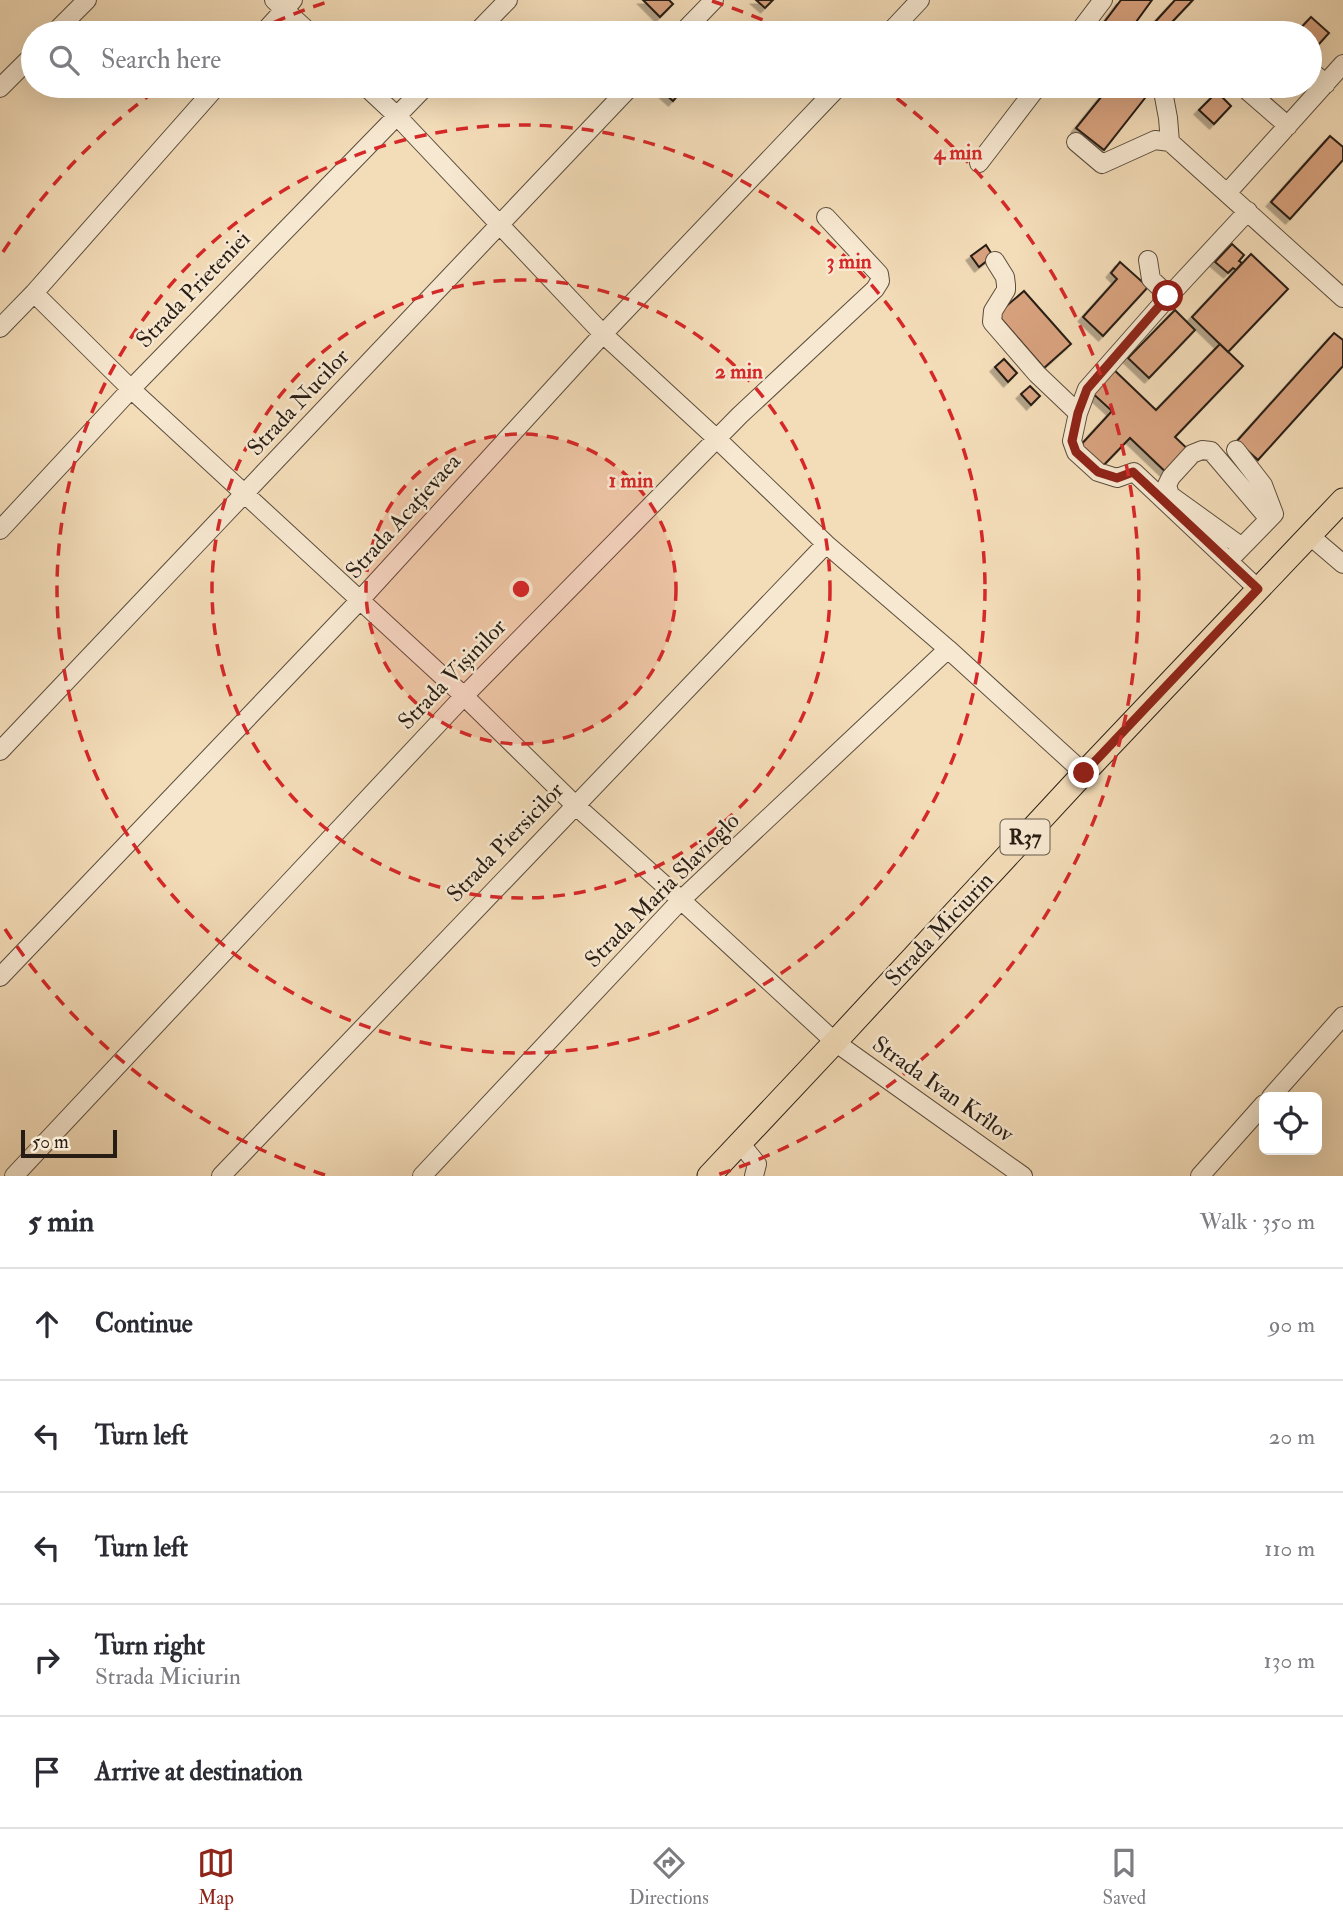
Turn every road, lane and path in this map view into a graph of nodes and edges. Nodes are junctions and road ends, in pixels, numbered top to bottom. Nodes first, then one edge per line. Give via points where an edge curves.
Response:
1 (87, 0) edge
2 (508, 0) edge
3 (714, 0) edge
4 (920, 0) edge
5 (1103, 0) edge
6 (284, 3) edge
7 (66, 21) edge
8 (271, 21) edge
9 (300, 21) edge
10 (488, 21) edge
11 (694, 21) edge
12 (900, 21) edge
13 (1087, 21) edge
14 (1343, 64) edge
15 (21, 67) edge
16 (1322, 81) edge
17 (1326, 85) junction
18 (0, 88) edge
19 (1322, 89) edge
20 (206, 98) edge
21 (378, 98) edge
22 (414, 98) edge
23 (620, 98) edge
24 (828, 98) edge
25 (1029, 98) edge
26 (1165, 98) edge
27 (1256, 98) edge
28 (1314, 98) edge
29 (396, 115) junction
30 (1288, 126) junction
31 (1076, 142) dead end
32 (1170, 142) junction
33 (979, 163) dead end
34 (1227, 193) junction
35 (1248, 211) junction
36 (826, 217) dead end
37 (499, 224) junction
38 (1148, 260) dead end
39 (995, 261) dead end
40 (34, 293) junction
41 (1168, 296) junction
42 (1343, 298) edge
43 (0, 328) edge
44 (603, 334) junction
45 (131, 389) junction
46 (1078, 413) junction
47 (717, 439) junction
48 (1236, 450) dead end
49 (246, 494) junction
50 (1343, 500) edge
51 (1269, 519) junction
52 (0, 530) edge
53 (1309, 535) junction
54 (826, 544) junction
55 (1242, 547) junction
56 (1341, 560) edge
57 (1228, 561) junction
58 (1258, 589) junction
59 (359, 600) junction
60 (948, 649) junction
61 (464, 696) junction
62 (0, 751) edge
63 (1084, 773) junction
64 (575, 805) junction
65 (681, 900) junction
66 (0, 977) edge
67 (1343, 1016) edge
68 (835, 1042) junction
69 (1275, 1092) edge
70 (1259, 1110) edge
71 (740, 1143) junction
72 (14, 1176) edge
73 (221, 1176) edge
74 (422, 1176) edge
75 (709, 1176) edge
76 (754, 1176) edge
77 (1023, 1176) edge
78 (1200, 1176) edge

1 - 7 street
2 - 10 street
3 - 11 street
4 - 12 street
5 - 13 street
6 - 8 street
6 - 9 street
14 - 17 street
15 - 18 street
16 - 17 street
17 - 19 street
20 - 40 street
21 - 29 street
22 - 29 street, Strada Prieteniei
23 - 37 street, Strada Nucilor
24 - 44 street, Strada Acațievaea
25 - 33 street
26 - 32 street
27 - 30 street
28 - 30 street
29 - 37 street
29 - 45 street, Strada Prieteniei
30 - 34 street
31 - 32 street via 1102,164 1155,140
32 - 34 street
34 - 35 street
35 - 41 street
35 - 42 street
36 - 47 street, Strada Vișinilor via 880,281
37 - 44 street
37 - 49 street, Strada Nucilor
38 - 41 street via 1151,279
39 - 46 street via 1005,277 1006,290 992,321
40 - 43 street
40 - 45 street, Strada Ivan Krîlov
41 - 46 street via 1087,389
44 - 47 street
44 - 59 street, Strada Acațievaea
45 - 49 street, Strada Ivan Krîlov
45 - 52 street, Strada Prieteniei
46 - 57 street via 1072,441 1076,452 1098,472 1117,478 1133,472
47 - 54 street
47 - 61 street, Strada Vișinilor
48 - 51 street via 1263,485 1274,514
49 - 59 street, Strada Ivan Krîlov
49 - 62 street, Strada Nucilor
50 - 53 main road, Strada Miciurin / R37
51 - 55 street
51 - 55 street via 1211,452 1192,454 1171,477 1167,485 1170,495
53 - 56 street
53 - 58 main road, Strada Miciurin / R37
54 - 60 street
54 - 64 street, Strada Piersicilor
55 - 57 street
57 - 58 street
58 - 63 main road, Strada Miciurin / R37
59 - 61 street, Strada Ivan Krîlov
59 - 66 street, Strada Acațievaea
60 - 63 street
60 - 65 street, Strada Maria Slavioglo
61 - 64 street, Strada Ivan Krîlov
61 - 72 street, Strada Vișinilor
63 - 68 main road, Strada Miciurin / R37
64 - 65 street, Strada Ivan Krîlov
64 - 73 street, Strada Piersicilor
65 - 68 street, Strada Ivan Krîlov
65 - 74 street, Strada Maria Slavioglo
67 - 69 street
68 - 71 main road, Strada Miciurin / R37
68 - 77 street, Strada Ivan Krîlov
70 - 78 street
71 - 75 main road, Strada Miciurin / R37
71 - 76 street via 757,1164

